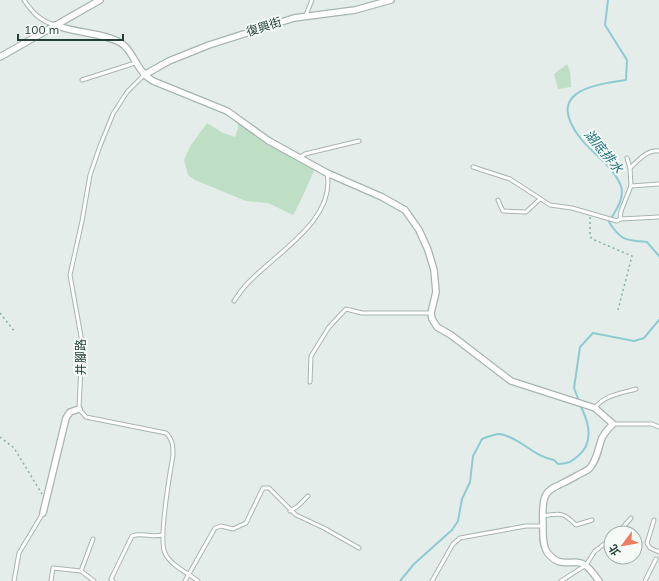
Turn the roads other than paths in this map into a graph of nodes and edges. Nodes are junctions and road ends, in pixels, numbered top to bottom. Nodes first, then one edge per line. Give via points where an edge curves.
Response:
1 (24, 0) edge
2 (100, 0) edge
3 (312, 0) edge
4 (391, 0) edge
5 (306, 15) junction
6 (55, 25) junction
7 (0, 57) edge
8 (135, 63) junction
9 (144, 75) junction
10 (82, 80) dead end
11 (359, 141) dead end
12 (659, 151) edge
13 (299, 158) junction
14 (627, 158) dead end
15 (473, 167) dead end
16 (630, 168) junction
17 (327, 173) junction
18 (659, 184) edge
19 (631, 186) junction
20 (540, 199) junction
21 (498, 200) dead end
22 (659, 216) edge
23 (620, 219) junction
24 (234, 301) dead end
25 (431, 313) junction
26 (310, 382) dead end
27 (636, 389) dead end
28 (595, 408) junction
29 (79, 409) junction
30 (613, 424) junction
31 (659, 427) edge
32 (308, 496) dead end
33 (290, 511) junction
34 (43, 513) joint
35 (543, 516) junction
36 (631, 518) dead end
37 (592, 520) dead end
38 (654, 520) dead end
39 (625, 525) edge
40 (543, 526) junction
41 (162, 534) junction
42 (93, 539) dead end
43 (603, 545) edge
44 (359, 548) dead end
45 (659, 552) edge
46 (656, 559) dead end
47 (586, 565) junction
48 (82, 571) junction
49 (190, 574) junction
50 (112, 580) edge
51 (14, 581) edge
52 (51, 581) edge
53 (94, 581) edge
54 (185, 581) edge
55 (198, 581) edge
56 (432, 581) edge
57 (561, 581) edge
58 (599, 581) edge
59 (645, 581) edge

1 - 6 lane via 32,12 46,23
2 - 6 street
3 - 5 lane
4 - 5 street, 復興街 via 355,10
5 - 9 street, 復興街 via 209,45
6 - 7 street
6 - 8 street via 122,43
8 - 9 street
8 - 10 lane
9 - 13 street via 169,89 227,111 269,141
9 - 29 lane, 井腳路 via 127,92 113,114 100,146 90,175 70,275 82,342
11 - 13 lane via 305,154
12 - 16 lane via 648,153
13 - 17 street
14 - 16 lane
15 - 20 lane via 510,179
16 - 19 lane
17 - 24 lane via 329,191 325,204 301,236 250,280
17 - 25 street via 405,210 419,230 434,270 436,292
18 - 19 lane
19 - 23 lane
20 - 21 lane via 526,212 503,211
20 - 23 lane via 550,205 572,208 617,221
22 - 23 lane
25 - 26 lane via 362,313 346,309 329,327 311,356
25 - 28 street via 437,327 511,381
27 - 28 lane via 606,398
28 - 30 street
29 - 34 street via 70,412 66,418
29 - 41 lane via 86,416 166,433 171,438 173,455
30 - 31 lane via 652,424
30 - 35 street via 603,436 595,460 588,469 547,491 543,500
32 - 33 lane
33 - 44 lane
33 - 49 lane via 269,488 263,488 246,523 233,530 220,526 216,528
34 - 51 lane via 20,554
35 - 37 lane via 558,513 566,515 576,525
35 - 40 street
36 - 39 lane
38 - 45 lane via 647,542 650,548
40 - 47 street via 547,551 554,558 563,563 578,562
40 - 56 lane via 526,526 460,538 453,544
41 - 49 lane via 165,554 170,561
41 - 50 lane via 154,537 139,534 132,536
42 - 48 lane
43 - 47 lane via 595,551
46 - 59 lane
47 - 57 lane
47 - 58 street
48 - 52 lane via 53,568
48 - 53 lane
49 - 54 lane
49 - 55 lane

